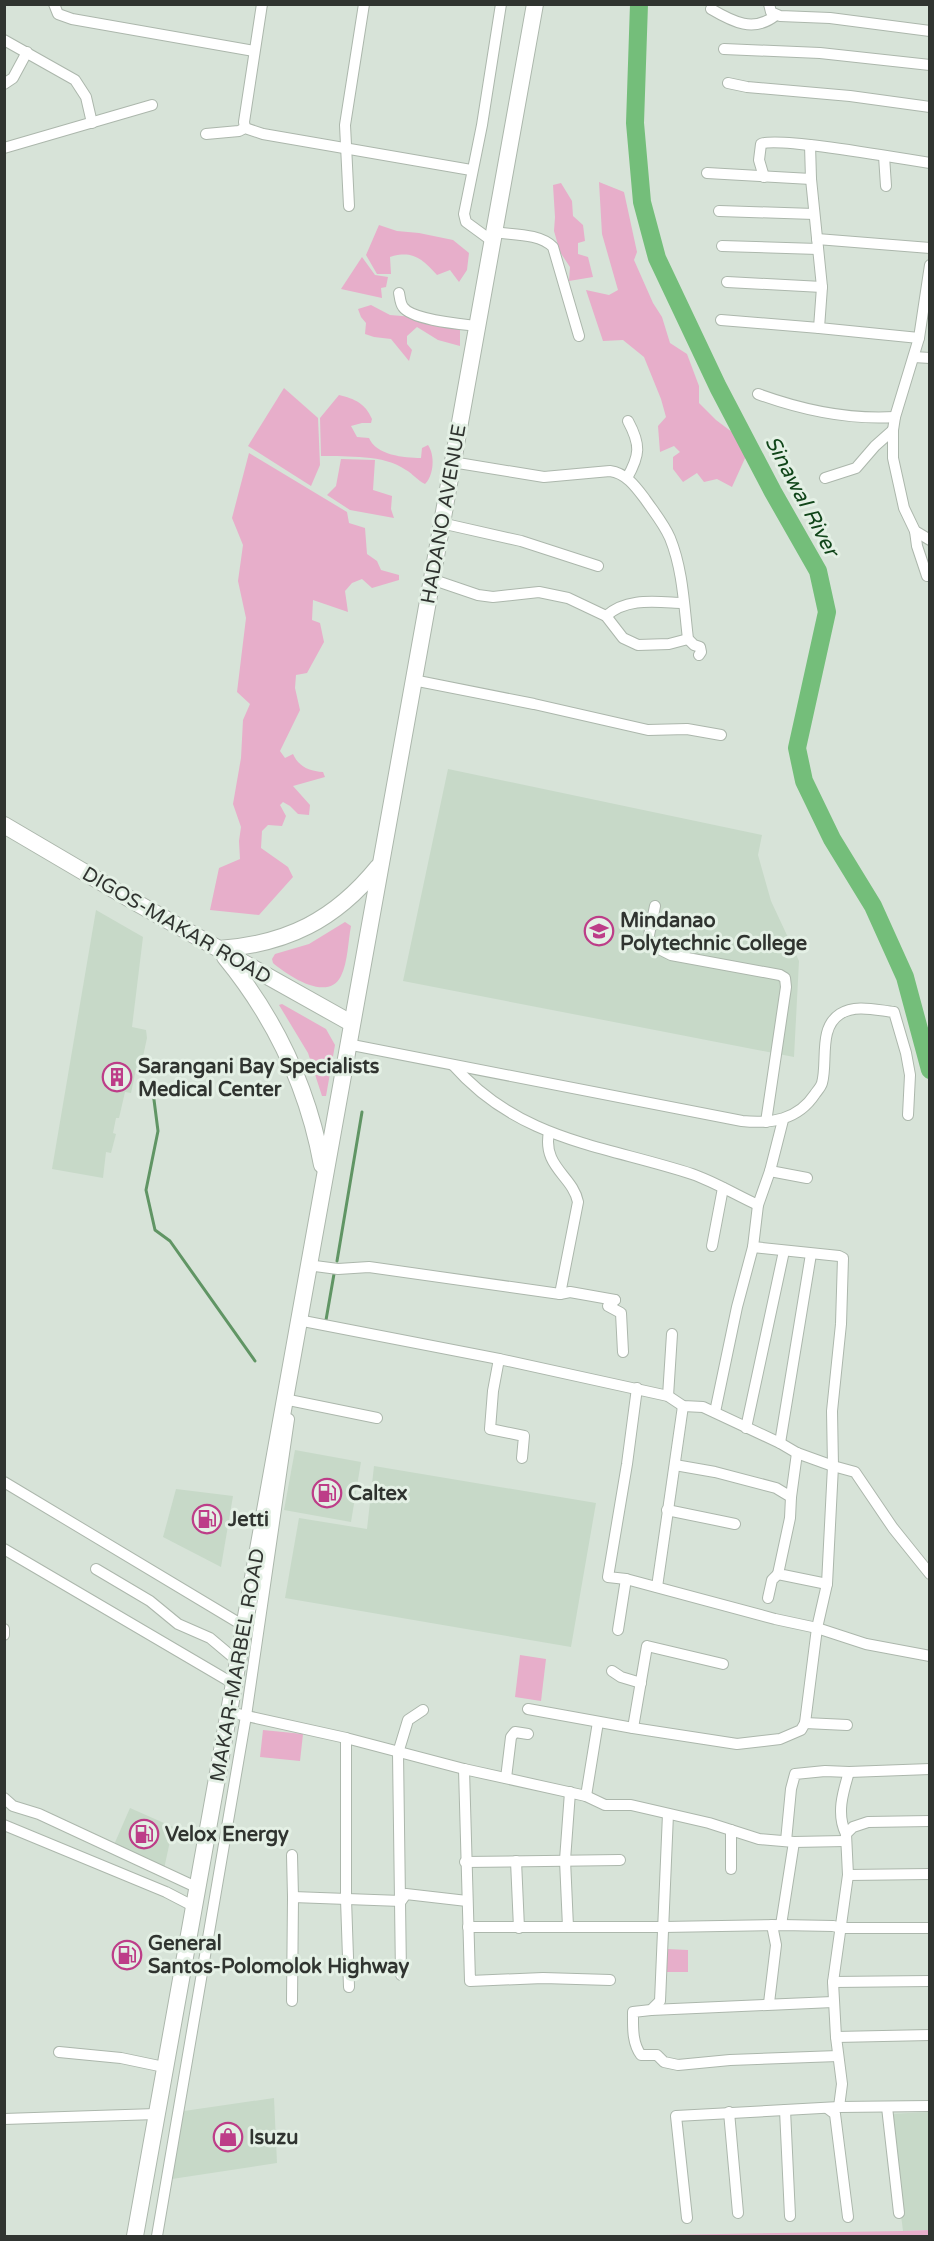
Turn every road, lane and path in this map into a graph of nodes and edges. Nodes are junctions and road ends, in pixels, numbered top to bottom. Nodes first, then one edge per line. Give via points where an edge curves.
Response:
1 (54, 4) edge
2 (262, 4) edge
3 (364, 4) edge
4 (501, 4) edge
5 (535, 4) edge
6 (769, 4) edge
7 (711, 9) dead end
8 (776, 15) junction
9 (930, 31) edge
10 (4, 40) edge
11 (724, 49) dead end
12 (254, 51) junction
13 (27, 52) junction
14 (930, 66) edge
15 (728, 82) dead end
16 (4, 84) edge
17 (152, 105) dead end
18 (930, 107) edge
19 (92, 123) junction
20 (245, 128) junction
21 (206, 134) dead end
22 (810, 145) junction
23 (4, 148) edge
24 (345, 148) junction
25 (884, 156) junction
26 (930, 163) edge
27 (471, 170) junction
28 (707, 173) dead end
29 (764, 177) junction
30 (811, 179) junction
31 (886, 186) dead end
32 (349, 206) dead end
33 (719, 211) dead end
34 (814, 214) junction
35 (493, 237) junction
36 (818, 244) junction
37 (722, 246) dead end
38 (930, 248) edge
39 (930, 266) edge
40 (727, 282) dead end
41 (822, 287) junction
42 (399, 293) dead end
43 (721, 320) dead end
44 (477, 326) junction
45 (819, 328) junction
46 (579, 336) dead end
47 (919, 338) junction
48 (914, 357) junction
49 (930, 358) edge
50 (758, 394) dead end
51 (895, 417) junction
52 (628, 421) dead end
53 (893, 430) junction
54 (452, 462) junction
55 (627, 478) junction
56 (825, 478) dead end
57 (441, 523) junction
58 (915, 531) junction
59 (930, 540) edge
60 (598, 566) dead end
61 (927, 576) dead end
62 (431, 579) junction
63 (683, 603) junction
64 (606, 616) junction
65 (688, 639) junction
66 (699, 655) dead end
67 (413, 680) junction
68 (721, 735) dead end
69 (4, 825) edge
70 (379, 866) junction
71 (655, 906) dead end
72 (219, 949) junction
73 (351, 1023) junction
74 (347, 1044) junction
75 (453, 1065) junction
76 (909, 1115) dead end
77 (783, 1120) junction
78 (766, 1122) junction
79 (549, 1132) junction
80 (770, 1171) junction
81 (324, 1175) junction
82 (807, 1178) dead end
83 (723, 1188) junction
84 (758, 1205) junction
85 (712, 1246) dead end
86 (753, 1247) junction
87 (784, 1251) junction
88 (811, 1254) junction
89 (308, 1265) junction
90 (560, 1294) junction
91 (298, 1320) junction
92 (672, 1334) dead end
93 (623, 1352) dead end
94 (500, 1359) junction
95 (637, 1388) junction
96 (668, 1395) junction
97 (288, 1400) junction
98 (683, 1406) junction
99 (715, 1412) junction
100 (377, 1418) dead end
101 (746, 1428) junction
102 (780, 1443) junction
103 (797, 1453) junction
104 (522, 1458) dead end
105 (675, 1465) junction
106 (833, 1466) junction
107 (4, 1482) edge
108 (791, 1497) junction
109 (667, 1510) junction
110 (735, 1524) dead end
111 (4, 1549) edge
112 (96, 1569) dead end
113 (778, 1574) junction
114 (930, 1574) edge
115 (626, 1579) junction
116 (827, 1584) junction
117 (657, 1587) junction
118 (768, 1598) dead end
119 (244, 1626) junction
120 (817, 1628) junction
121 (4, 1629) edge
122 (618, 1630) dead end
123 (4, 1635) edge
124 (930, 1656) edge
125 (723, 1664) dead end
126 (238, 1666) junction
127 (612, 1671) dead end
128 (641, 1683) junction
129 (234, 1684) junction
130 (528, 1709) dead end
131 (423, 1710) dead end
132 (229, 1712) junction
133 (246, 1716) junction
134 (598, 1722) junction
135 (806, 1723) junction
136 (847, 1725) dead end
137 (633, 1728) junction
138 (528, 1734) dead end
139 (346, 1738) junction
140 (398, 1753) junction
141 (464, 1769) junction
142 (930, 1769) edge
143 (849, 1772) junction
144 (506, 1778) junction
145 (570, 1792) junction
146 (586, 1796) junction
147 (4, 1798) edge
148 (668, 1814) junction
149 (930, 1821) edge
150 (4, 1825) edge
151 (731, 1830) junction
152 (846, 1838) junction
153 (790, 1841) junction
154 (292, 1855) dead end
155 (565, 1860) junction
156 (620, 1860) dead end
157 (516, 1861) junction
158 (465, 1862) junction
159 (731, 1869) dead end
160 (930, 1874) edge
161 (848, 1875) junction
162 (196, 1887) junction
163 (293, 1897) junction
164 (346, 1899) junction
165 (401, 1901) junction
166 (467, 1901) junction
167 (193, 1906) junction
168 (777, 1925) junction
169 (468, 1927) junction
170 (568, 1927) junction
171 (664, 1927) junction
172 (519, 1928) junction
173 (842, 1928) junction
174 (930, 1928) edge
175 (401, 1976) dead end
176 (610, 1980) dead end
177 (930, 1981) edge
178 (833, 1982) junction
179 (349, 1986) dead end
180 (292, 2001) dead end
181 (834, 2002) junction
182 (769, 2003) junction
183 (651, 2010) junction
184 (930, 2035) edge
185 (836, 2037) junction
186 (59, 2052) dead end
187 (838, 2056) junction
188 (164, 2067) junction
189 (930, 2106) edge
190 (839, 2107) junction
191 (887, 2107) junction
192 (826, 2108) junction
193 (785, 2110) junction
194 (729, 2112) junction
195 (156, 2114) junction
196 (4, 2119) edge
197 (738, 2213) dead end
198 (899, 2213) dead end
199 (790, 2216) dead end
200 (848, 2217) dead end
201 (687, 2218) dead end
202 (135, 2236) edge
203 (157, 2236) edge

1 - 12 street via 58,14 72,20
2 - 12 street
3 - 24 street via 345,125
4 - 27 street
5 - 35 main road, HADANO AVENUE
6 - 8 street
7 - 8 street via 742,25 762,23
8 - 9 street
10 - 13 street
11 - 14 street via 820,53
12 - 20 street
13 - 16 street via 13,78
13 - 19 street via 79,84
15 - 18 street
17 - 19 street
19 - 23 street
20 - 21 street
20 - 24 street
22 - 25 street
22 - 29 street via 764,142 758,153
22 - 30 street
24 - 27 street
24 - 32 street
25 - 26 street
25 - 31 street
27 - 35 street via 464,219
28 - 29 street
29 - 30 street
30 - 34 street
33 - 34 street
34 - 36 street
35 - 44 main road, HADANO AVENUE
35 - 46 street via 536,238 553,247
36 - 37 street
36 - 38 street
36 - 41 street
39 - 47 street
40 - 41 street
41 - 45 street
42 - 44 street via 402,306 409,312
43 - 45 street
44 - 54 main road, HADANO AVENUE
45 - 47 street
47 - 48 street
48 - 49 street
48 - 51 street
50 - 51 street via 828,413
51 - 53 street
52 - 55 street via 638,448
53 - 56 street via 856,468
53 - 58 street via 898,487
54 - 55 street via 544,477 610,471
54 - 57 main road, HADANO AVENUE
55 - 63 street via 670,538 679,567
57 - 60 street via 521,541
57 - 62 main road, HADANO AVENUE
58 - 59 street
58 - 61 street
62 - 64 street via 485,596 556,594
62 - 67 main road, HADANO AVENUE
63 - 64 street via 629,603
63 - 65 street
64 - 65 street via 623,638 638,645
65 - 66 street via 700,647
67 - 68 street via 648,730 687,729
67 - 70 main road, HADANO AVENUE
69 - 72 main road, DIGOS-MAKAR ROAD
70 - 72 main road via 348,900 309,926 266,943
70 - 73 main road, HADANO AVENUE
71 - 78 street via 648,940 664,952 785,978
72 - 73 main road, DIGOS-MAKAR ROAD
72 - 81 main road via 257,999 288,1054 310,1113
73 - 74 main road, MAKAR-MARBEL ROAD
74 - 75 street
74 - 81 main road, MAKAR-MARBEL ROAD
75 - 78 street via 742,1121
75 - 79 street via 485,1095
76 - 77 street via 910,1075 894,1012 855,1008 838,1014 829,1026 822,1084 800,1111
77 - 78 street
77 - 80 street
79 - 83 street via 690,1174
79 - 90 street via 552,1161 576,1190 578,1202
80 - 82 street
80 - 84 street
81 - 89 main road, MAKAR-MARBEL ROAD
83 - 84 street
83 - 85 street
84 - 86 street
86 - 87 street
86 - 99 street
87 - 88 street
87 - 101 street
88 - 102 street
88 - 106 street via 840,1256 844,1260 832,1411
89 - 90 street via 338,1269 369,1267
89 - 91 main road, MAKAR-MARBEL ROAD
90 - 93 street via 570,1292 615,1300 608,1306 621,1314
91 - 94 street
91 - 97 main road, MAKAR-MARBEL ROAD
92 - 96 street
94 - 95 street
94 - 104 street via 490,1429 524,1436
95 - 96 street
95 - 115 street via 608,1577
96 - 98 street
97 - 100 street
97 - 119 main road, MAKAR-MARBEL ROAD
97 - 133 street
98 - 99 street
98 - 105 street
99 - 101 street
101 - 102 street
102 - 103 street
103 - 106 street
103 - 108 street
105 - 108 street via 777,1488
105 - 109 street
106 - 114 street via 855,1472
106 - 116 street
107 - 119 street
108 - 113 street
109 - 110 street
109 - 117 street
111 - 129 street
112 - 126 street via 150,1601 178,1624 210,1638 236,1659
113 - 116 street
113 - 118 street via 772,1580
115 - 117 street
115 - 122 street
116 - 120 street
117 - 120 street
119 - 126 main road, MAKAR-MARBEL ROAD
120 - 124 street via 866,1644
120 - 135 street
121 - 123 street
125 - 128 street via 647,1646
126 - 129 main road, MAKAR-MARBEL ROAD
127 - 128 street
128 - 137 street
129 - 132 main road, MAKAR-MARBEL ROAD
130 - 134 street
131 - 140 street via 408,1720
132 - 133 street
132 - 162 main road, MAKAR-MARBEL ROAD
133 - 139 street
133 - 203 street
134 - 137 street
134 - 146 street
135 - 136 street
135 - 137 street via 801,1730 780,1739 749,1744
138 - 144 street via 512,1734
139 - 140 street
139 - 164 street
140 - 141 street
140 - 165 street
141 - 144 street
141 - 158 street
142 - 143 street
143 - 152 street via 841,1799
143 - 153 street via 795,1774
144 - 145 street
145 - 146 street
145 - 155 street
146 - 148 street via 605,1805 631,1805
147 - 162 street via 12,1806 39,1814
148 - 151 street
148 - 171 street
149 - 152 street via 868,1822 853,1827
150 - 167 street
151 - 153 street via 759,1839
151 - 159 street
152 - 153 street
152 - 161 street
153 - 168 street
154 - 163 street
155 - 156 street
155 - 157 street
155 - 170 street
157 - 158 street
157 - 172 street
158 - 166 street
160 - 161 street
161 - 173 street
162 - 167 main road, MAKAR-MARBEL ROAD
163 - 164 street
163 - 180 street
164 - 165 street
164 - 179 street
165 - 166 street via 406,1894
165 - 175 street
166 - 169 street
167 - 188 main road, MAKAR-MARBEL ROAD
168 - 171 street
168 - 173 street
168 - 182 street
169 - 172 street
169 - 176 street via 470,1981
170 - 171 street
170 - 172 street
171 - 183 street via 660,2001
173 - 174 street
173 - 178 street
177 - 178 street
178 - 181 street
181 - 182 street
181 - 185 street
182 - 183 street
183 - 187 street via 633,2012 634,2043 641,2055 657,2055 664,2062 678,2065
184 - 185 street
185 - 187 street
186 - 188 street
187 - 190 street via 842,2084
188 - 195 main road, MAKAR-MARBEL ROAD
189 - 191 street
190 - 191 street
190 - 192 street
191 - 198 street
192 - 193 street
192 - 200 street via 835,2114
193 - 194 street
193 - 199 street
194 - 197 street
194 - 201 street via 676,2116
195 - 196 street
195 - 202 main road, MAKAR-MARBEL ROAD

